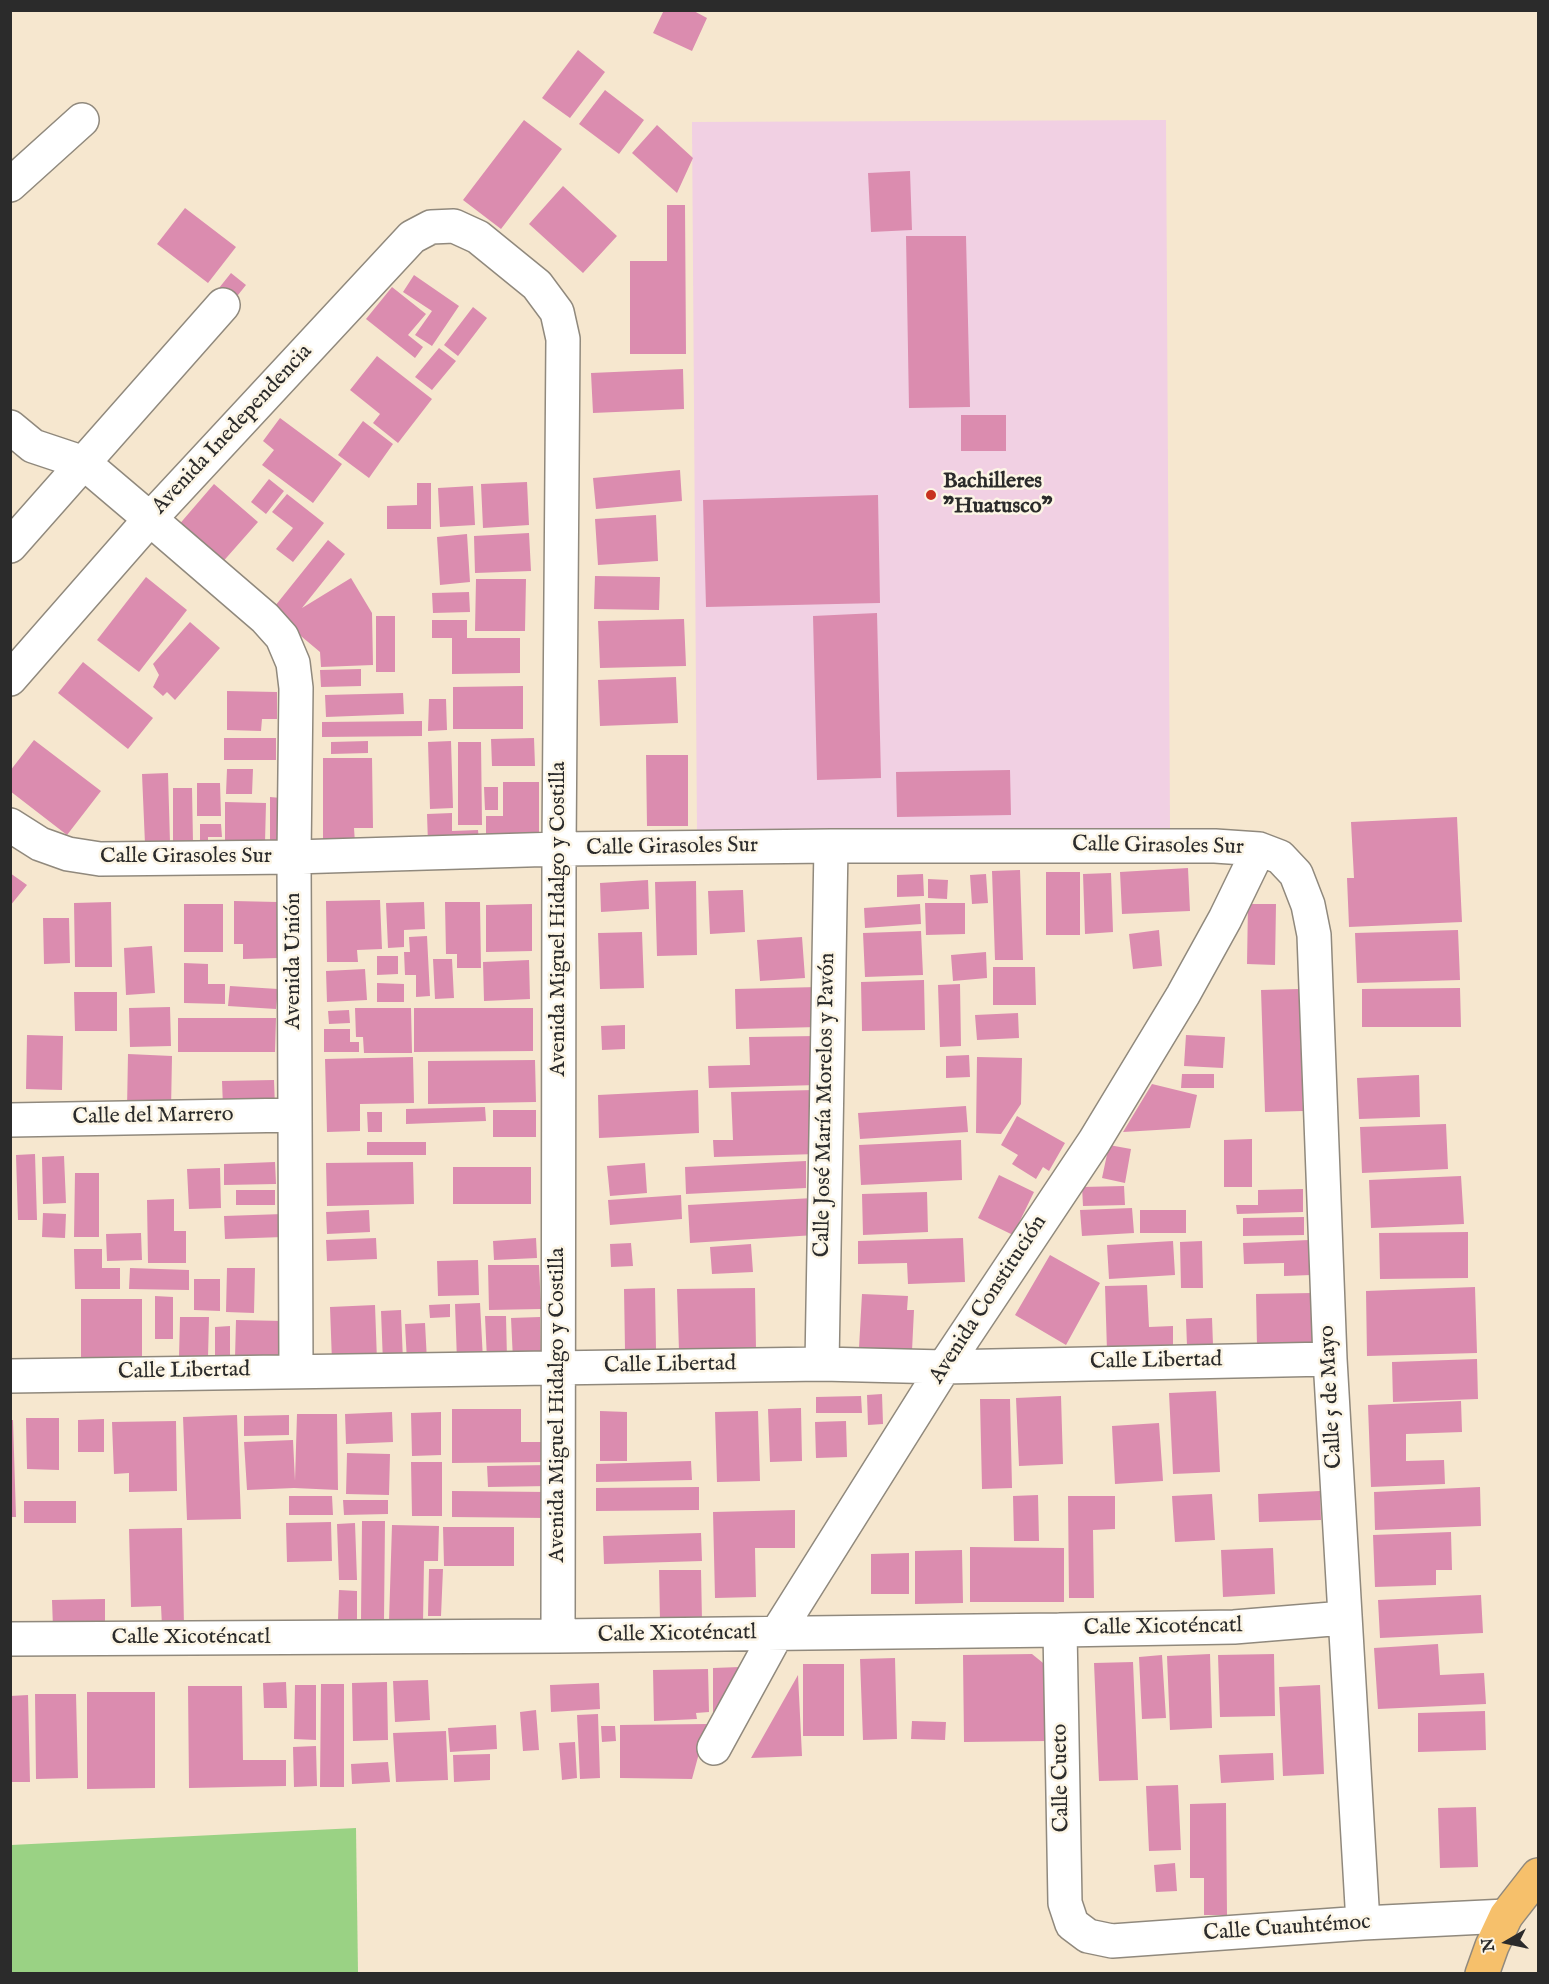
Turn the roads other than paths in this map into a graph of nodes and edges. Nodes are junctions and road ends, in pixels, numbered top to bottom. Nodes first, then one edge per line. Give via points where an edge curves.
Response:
1 (82, 120) dead end
2 (10, 185) edge
3 (478, 237) joint
4 (223, 305) dead end
5 (10, 427) edge
6 (84, 463) junction
7 (150, 519) junction
8 (10, 546) edge
9 (10, 679) edge
10 (10, 825) edge
11 (831, 846) junction
12 (559, 849) junction
13 (1259, 849) junction
14 (294, 857) junction
15 (1296, 874) joint
16 (295, 1115) junction
17 (10, 1120) edge
18 (1330, 1359) junction
19 (822, 1364) junction
20 (944, 1367) junction
21 (558, 1369) junction
22 (296, 1370) junction
23 (10, 1376) edge
24 (1344, 1618) junction
25 (1060, 1630) junction
26 (777, 1633) junction
27 (558, 1636) junction
28 (10, 1639) edge
29 (714, 1748) dead end
30 (1539, 1875) edge
31 (1506, 1916) junction
32 (1363, 1923) junction
33 (1072, 1924) joint
34 (1482, 1974) edge

1 - 2 street
3 - 7 street, Avenida Inedependencia via 454,226 431,227 412,237
3 - 12 street, Avenida Miguel Hidalgo y Costilla via 537,285 557,312 563,339
4 - 6 street
5 - 6 street via 33,446
6 - 7 street, Avenida Unión
6 - 8 street
7 - 9 street, Avenida Inedependencia
7 - 14 street, Avenida Unión via 282,637 293,663 296,688
10 - 14 street, Calle Girasoles Sur via 40,844 68,854 100,858
11 - 12 street, Calle Girasoles Sur
11 - 13 street, Calle Girasoles Sur
11 - 19 street, Calle José María Morelos y Pavón
12 - 14 street, Calle Girasoles Sur
12 - 21 street, Avenida Miguel Hidalgo y Costilla
13 - 15 street, Calle Girasoles Sur via 1280,857
13 - 20 street, Avenida Constitución via 1225,920 1094,1142
14 - 16 street, Avenida Unión
15 - 18 street, Calle 5 de Mayo via 1314,935
16 - 17 street, Calle del Marrero
16 - 22 street, Avenida Unión
18 - 20 street, Calle Libertad
18 - 24 street, Calle 5 de Mayo
19 - 20 street, Calle Libertad
19 - 21 street, Calle Libertad
20 - 26 street, Avenida Constitución
21 - 22 street, Calle Libertad
21 - 27 street, Avenida Miguel Hidalgo y Costilla
22 - 23 street, Calle Libertad
24 - 25 street, Calle Xicoténcatl via 1245,1626
24 - 32 street, Calle 5 de Mayo
25 - 26 street, Calle Xicoténcatl
25 - 33 street, Calle Cueto via 1065,1903
26 - 27 street, Calle Xicoténcatl
26 - 29 street, Avenida Constitución
27 - 28 street, Calle Xicoténcatl
30 - 31 main road
31 - 32 street, Calle Cuauhtémoc
31 - 34 main road
32 - 33 street, Calle Cuauhtémoc via 1112,1941 1088,1936

